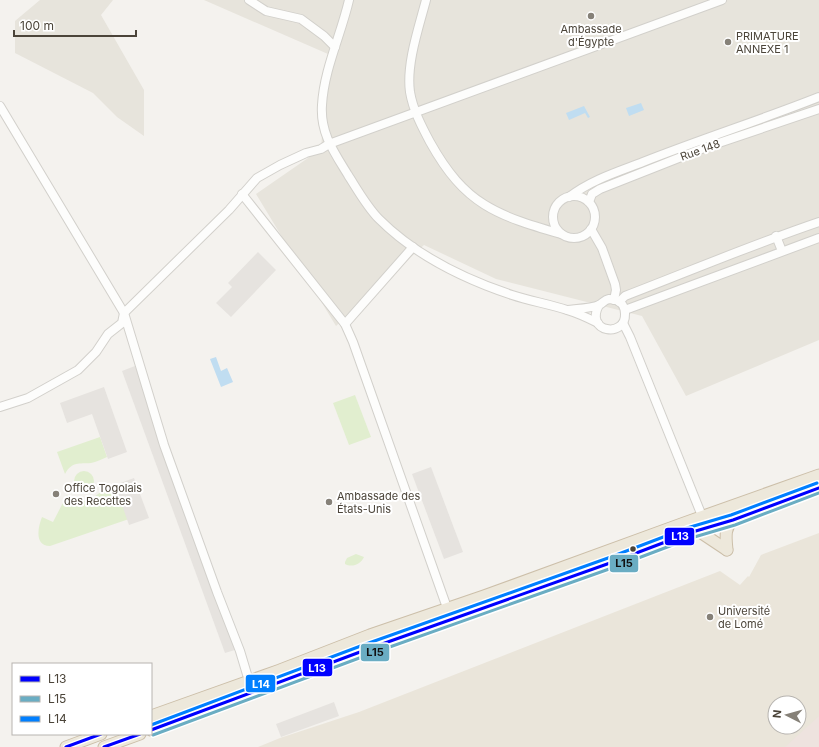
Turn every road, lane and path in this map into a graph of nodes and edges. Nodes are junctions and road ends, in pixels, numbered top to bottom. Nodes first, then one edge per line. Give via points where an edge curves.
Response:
1 (249, 0) edge
2 (349, 0) edge
3 (426, 0) edge
4 (722, 0) edge
5 (335, 47) junction
6 (819, 96) edge
7 (0, 106) edge
8 (819, 109) edge
9 (415, 111) junction
10 (739, 131) junction
11 (329, 144) junction
12 (242, 194) junction
13 (569, 196) junction
14 (589, 202) junction
15 (819, 222) edge
16 (591, 229) junction
17 (561, 234) junction
18 (776, 236) junction
19 (819, 238) edge
20 (413, 247) junction
21 (782, 251) junction
22 (616, 300) junction
23 (599, 305) junction
24 (568, 310) junction
25 (625, 310) junction
26 (124, 313) junction
27 (598, 323) junction
28 (623, 323) junction
29 (345, 324) junction
30 (0, 407) edge
31 (819, 475) edge
32 (819, 488) edge
33 (702, 516) junction
34 (733, 520) junction
35 (710, 526) junction
36 (697, 530) junction
37 (448, 608) junction
38 (451, 619) junction
39 (249, 681) junction
40 (250, 693) junction
41 (152, 716) edge
42 (152, 730) edge
43 (98, 735) edge
44 (137, 735) edge
45 (66, 747) edge
46 (104, 747) edge

1 - 5 street via 266,11 301,19
2 - 5 street
3 - 9 street via 411,63 410,92
4 - 9 street
5 - 11 street via 322,106 323,124
6 - 10 street
7 - 26 street
8 - 10 street, Rue 148
9 - 11 street
9 - 17 street via 438,156 450,175 466,192 482,205 504,216
10 - 13 street via 673,150 596,180
10 - 14 street, Rue 148 via 704,148 600,189 592,194
11 - 12 street via 280,164 257,178
11 - 20 street via 378,218
12 - 26 street via 229,210
12 - 29 street
13 - 14 street via 583,198
13 - 17 street via 559,202 553,213 554,224
14 - 16 street via 595,218
15 - 18 street
16 - 17 street via 577,238
16 - 22 street via 602,248 615,284
18 - 21 street
18 - 22 street
19 - 21 street
20 - 24 street via 435,262 465,276 511,294
20 - 29 street
21 - 25 street
22 - 23 street via 608,299
22 - 25 street
23 - 24 street
23 - 27 street via 595,317
24 - 27 street
25 - 28 street via 626,317
26 - 30 street via 122,323 108,334 96,352 78,370 28,398
26 - 39 street via 164,445
27 - 28 street via 610,330
28 - 33 street
29 - 37 street
31 - 33 highway
32 - 34 highway
33 - 35 street
33 - 37 highway
34 - 35 highway
34 - 36 highway via 726,532 727,550
35 - 36 highway
36 - 38 highway
37 - 38 street
37 - 39 highway
38 - 40 highway
39 - 40 street
39 - 41 highway
40 - 42 highway
43 - 45 highway
44 - 46 highway

